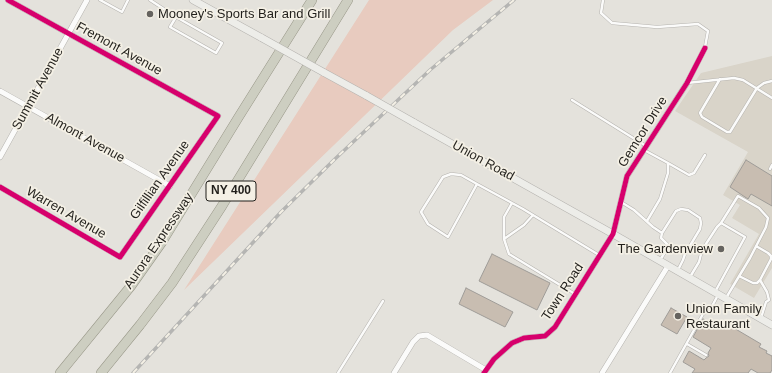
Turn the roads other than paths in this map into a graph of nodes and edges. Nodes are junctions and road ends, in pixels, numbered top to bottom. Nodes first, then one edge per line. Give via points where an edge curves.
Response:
1 (8, 0) edge
2 (87, 0) edge
3 (100, 0) edge
4 (128, 0) edge
5 (150, 0) edge
6 (193, 0) edge
7 (304, 0) edge
8 (312, 0) edge
9 (348, 0) edge
10 (603, 0) edge
11 (176, 17) junction
12 (296, 26) junction
13 (68, 33) junction
14 (705, 48) joint
15 (720, 79) junction
16 (772, 81) edge
17 (687, 83) junction
18 (757, 88) junction
19 (0, 91) edge
20 (772, 98) edge
21 (572, 100) dead end
22 (28, 106) junction
23 (218, 116) joint
24 (645, 148) junction
25 (705, 155) dead end
26 (0, 157) edge
27 (668, 163) junction
28 (477, 184) junction
29 (170, 186) junction
30 (0, 188) edge
31 (621, 201) junction
32 (512, 203) junction
33 (533, 215) junction
34 (647, 221) junction
35 (721, 223) junction
36 (662, 233) junction
37 (613, 234) junction
38 (504, 239) junction
39 (669, 246) junction
40 (756, 246) junction
41 (685, 254) junction
42 (600, 255) junction
43 (120, 257) joint
44 (660, 261) junction
45 (668, 266) junction
46 (678, 271) junction
47 (739, 276) junction
48 (690, 278) junction
49 (760, 280) junction
50 (717, 293) junction
51 (575, 294) junction
52 (726, 299) junction
53 (769, 300) junction
54 (383, 301) dead end
55 (772, 302) edge
56 (761, 318) junction
57 (772, 325) edge
58 (687, 344) junction
59 (706, 355) dead end
60 (485, 372) edge
61 (60, 373) edge
62 (101, 373) edge
63 (338, 373) edge
64 (394, 373) edge
65 (602, 373) edge
66 (670, 373) edge

1 - 13 street, Fremont Avenue
2 - 13 street, Summit Avenue
3 - 4 lane via 122,12
5 - 11 lane
6 - 37 main road, Union Road, bridge
7 - 12 highway
8 - 12 highway, Aurora Expressway / NY 400
9 - 62 highway, NY 400 via 172,283
10 - 14 lane via 601,14 612,23 657,27 698,24 708,31
11 - 11 lane via 222,43 216,53 170,27
12 - 61 highway, Aurora Expressway / NY 400 via 162,242
13 - 22 street, Summit Avenue
13 - 23 street, Fremont Avenue
14 - 17 street, Gemcor Drive
15 - 17 lane
15 - 18 lane via 743,80
15 - 18 lane via 700,113 702,117 727,132 730,132
16 - 18 lane
17 - 24 street, Gemcor Drive
18 - 20 lane
19 - 22 street, Almont Avenue
21 - 24 lane
22 - 26 street, Summit Avenue
22 - 29 street, Almont Avenue
23 - 29 street, Gilfillian Avenue
24 - 27 lane
24 - 31 street, Gemcor Drive via 627,176
25 - 27 lane via 694,173 689,175
27 - 34 lane via 668,173 660,199
28 - 28 lane via 461,175 451,174 443,177 421,212 428,224 448,237
28 - 32 lane
29 - 43 street, Gilfillian Avenue
30 - 43 street, Warren Avenue
31 - 34 lane
31 - 37 street, Gemcor Drive
32 - 33 lane
32 - 38 lane via 504,217
33 - 38 lane
33 - 42 lane
34 - 36 lane
35 - 40 lane via 738,196 759,208 768,218
35 - 48 lane via 702,250
35 - 50 lane via 745,237
36 - 39 lane via 661,238
36 - 41 lane via 676,211 688,210 700,218 700,228
37 - 42 street, Town Road
37 - 44 main road, Union Road
38 - 51 lane via 509,254
39 - 41 lane
39 - 44 lane
40 - 47 lane
40 - 49 lane via 771,256
41 - 46 lane
42 - 51 street, Town Road
44 - 45 main road, Union Road
45 - 46 main road, Union Road
45 - 65 street
46 - 48 main road, Union Road
47 - 49 lane via 753,283
47 - 52 lane
48 - 50 main road, Union Road
49 - 53 lane
50 - 52 main road, Union Road
50 - 58 lane via 711,308 703,314
51 - 60 street, Town Road via 554,328 545,336 524,338 512,343 494,359
52 - 56 main road, Union Road
53 - 55 lane
53 - 56 lane
54 - 63 lane
56 - 57 main road, Union Road
58 - 59 lane
58 - 66 lane
60 - 64 street, Town Road via 427,335 419,336 413,342

